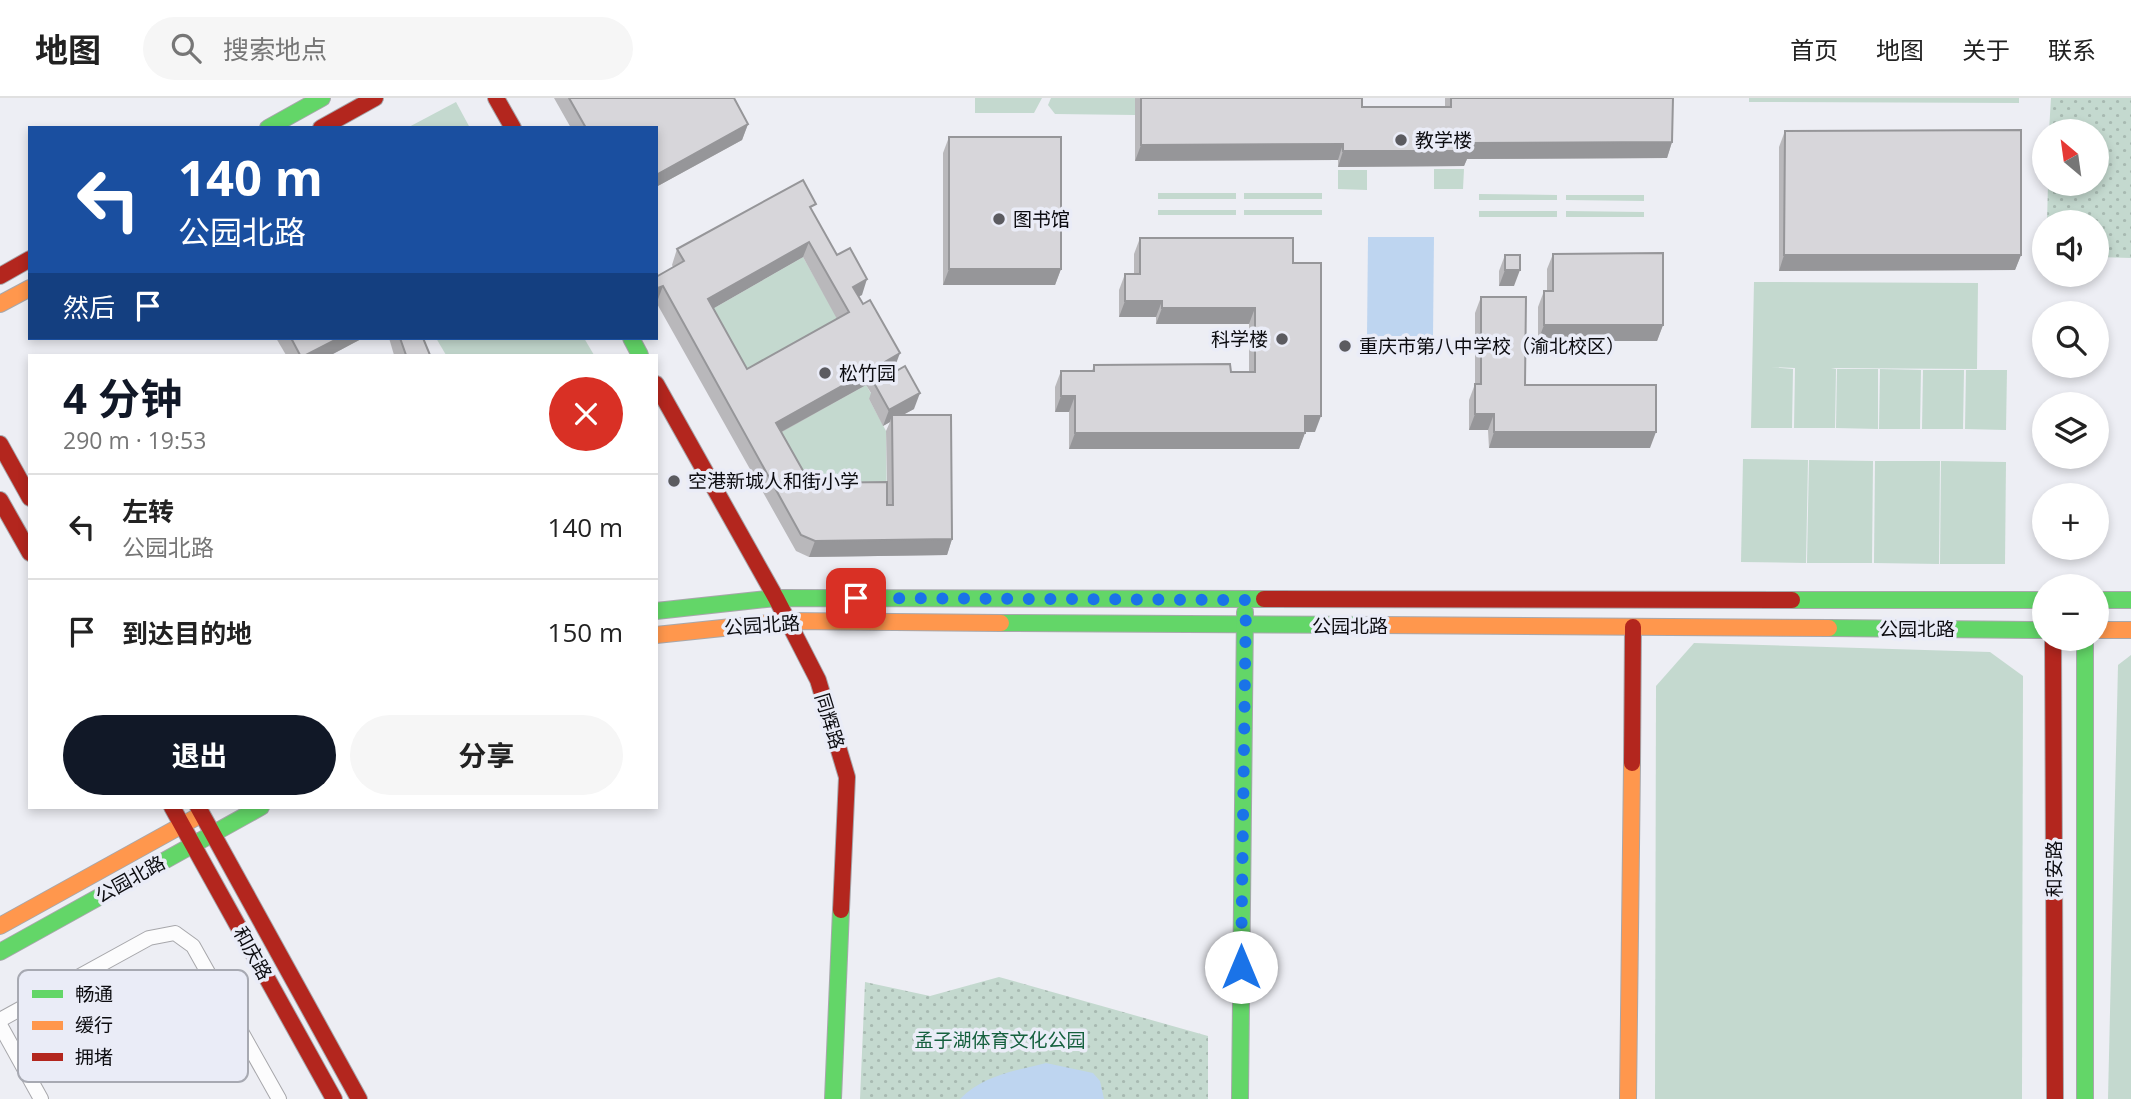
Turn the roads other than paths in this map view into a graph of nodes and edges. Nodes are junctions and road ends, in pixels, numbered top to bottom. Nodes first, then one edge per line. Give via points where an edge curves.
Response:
1 (322, 98) edge
2 (375, 98) edge
3 (496, 98) edge
4 (272, 126) edge
5 (325, 126) edge
6 (512, 126) edge
7 (28, 260) edge
8 (0, 276) edge
9 (28, 289) edge
10 (0, 304) edge
11 (658, 388) edge
12 (0, 444) edge
13 (28, 495) edge
14 (0, 500) edge
15 (28, 550) edge
16 (776, 598) junction
17 (1246, 600) junction
18 (2032, 600) edge
19 (2109, 600) edge
20 (2131, 600) edge
21 (658, 611) edge
22 (789, 621) junction
23 (1243, 625) junction
24 (1633, 627) junction
25 (2032, 629) edge
26 (2109, 630) edge
27 (2131, 630) edge
28 (658, 635) edge
29 (2053, 651) edge
30 (2085, 651) edge
31 (173, 809) edge
32 (205, 809) edge
33 (257, 809) edge
34 (182, 825) junction
35 (213, 833) junction
36 (193, 844) junction
37 (0, 926) edge
38 (0, 952) edge
39 (92, 970) edge
40 (207, 970) edge
41 (18, 1012) edge
42 (0, 1022) edge
43 (248, 1043) edge
44 (18, 1056) edge
45 (32, 1082) edge
46 (41, 1099) edge
47 (279, 1099) edge
48 (334, 1099) edge
49 (359, 1099) edge
50 (833, 1099) edge
51 (1240, 1099) edge
52 (1628, 1099) edge
53 (2055, 1099) edge
54 (2085, 1099) edge

1 - 4 main road
2 - 5 main road
3 - 6 main road
7 - 8 main road
9 - 10 main road
11 - 16 main road, 同辉路
12 - 13 main road
14 - 15 main road
16 - 17 main road, 公园北路
16 - 21 main road, 公园北路
16 - 22 main road, 同辉路
17 - 18 main road, 公园北路
17 - 23 main road
19 - 20 main road
22 - 23 main road, 公园北路
22 - 28 main road, 公园北路
22 - 50 main road, 同辉路 via 818,680 847,777
23 - 24 main road, 公园北路
23 - 51 main road
24 - 25 main road, 公园北路
24 - 52 main road
26 - 27 main road
29 - 53 main road, 和安路
30 - 54 main road, 和安路
31 - 34 main road, 和庆路
32 - 34 main road, 公园北路
32 - 35 main road, 和庆路
33 - 35 main road, 公园北路
34 - 36 main road, 和庆路
34 - 37 main road, 公园北路
35 - 36 main road, 公园北路
35 - 49 main road, 和庆路
36 - 38 main road, 公园北路
36 - 48 main road, 和庆路
39 - 40 street via 149,938 175,933 194,946
41 - 42 street
42 - 44 street
43 - 47 street
45 - 46 street

